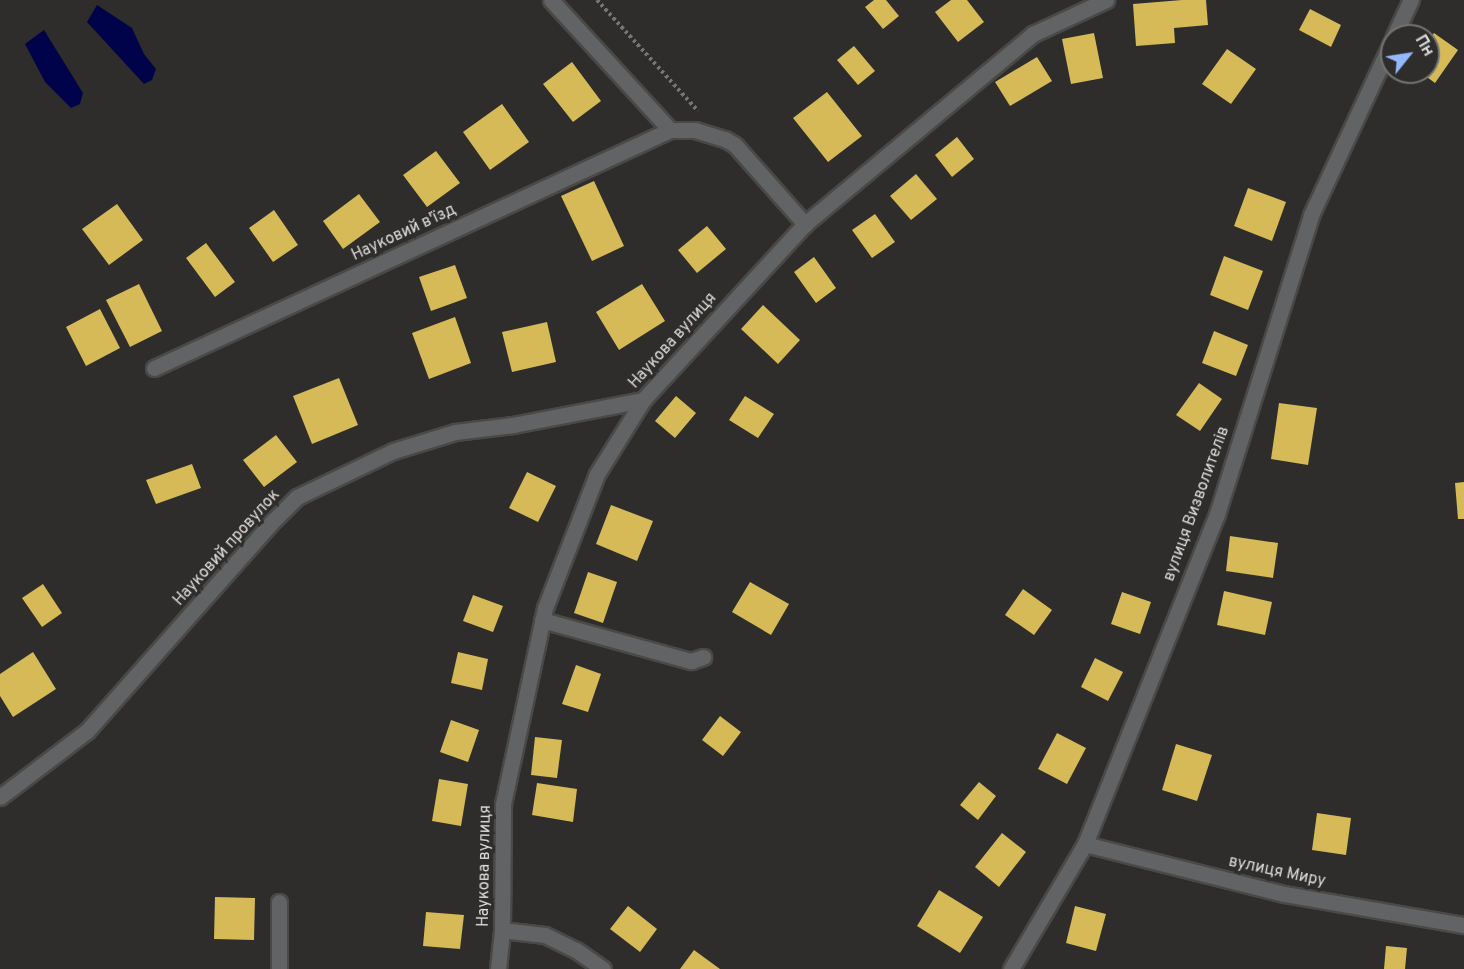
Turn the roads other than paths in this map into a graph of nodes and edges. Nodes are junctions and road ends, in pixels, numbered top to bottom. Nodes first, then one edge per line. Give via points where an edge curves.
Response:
1 (551, 0) edge
2 (1106, 0) edge
3 (1411, 0) edge
4 (1400, 24) edge
5 (1380, 67) edge
6 (670, 130) junction
7 (805, 224) junction
8 (154, 368) dead end
9 (643, 400) junction
10 (542, 620) junction
11 (703, 657) dead end
12 (0, 797) edge
13 (1084, 844) junction
14 (279, 902) dead end
15 (1464, 925) edge
16 (502, 930) junction
17 (279, 969) edge
18 (498, 969) edge
19 (603, 969) edge
20 (1011, 969) edge

1 - 6 street
2 - 7 street, Наукова вулиця via 1034,34
3 - 4 street
5 - 13 street, вулиця Визволителів via 1311,215 1217,514
6 - 7 street, Науковий в'їзд via 695,130 735,145
6 - 8 street, Науковий в'їзд
7 - 9 street, Наукова вулиця
9 - 10 street, Наукова вулиця via 597,474
9 - 12 street, Науковий провулок via 455,432 393,451 297,496 87,731
10 - 11 street via 691,661
10 - 16 street, Наукова вулиця via 503,804
13 - 15 street, вулиця Миру via 1284,894
13 - 20 street, вулиця Визволителів
14 - 17 street
16 - 18 street, Наукова вулиця
16 - 19 street via 545,935

